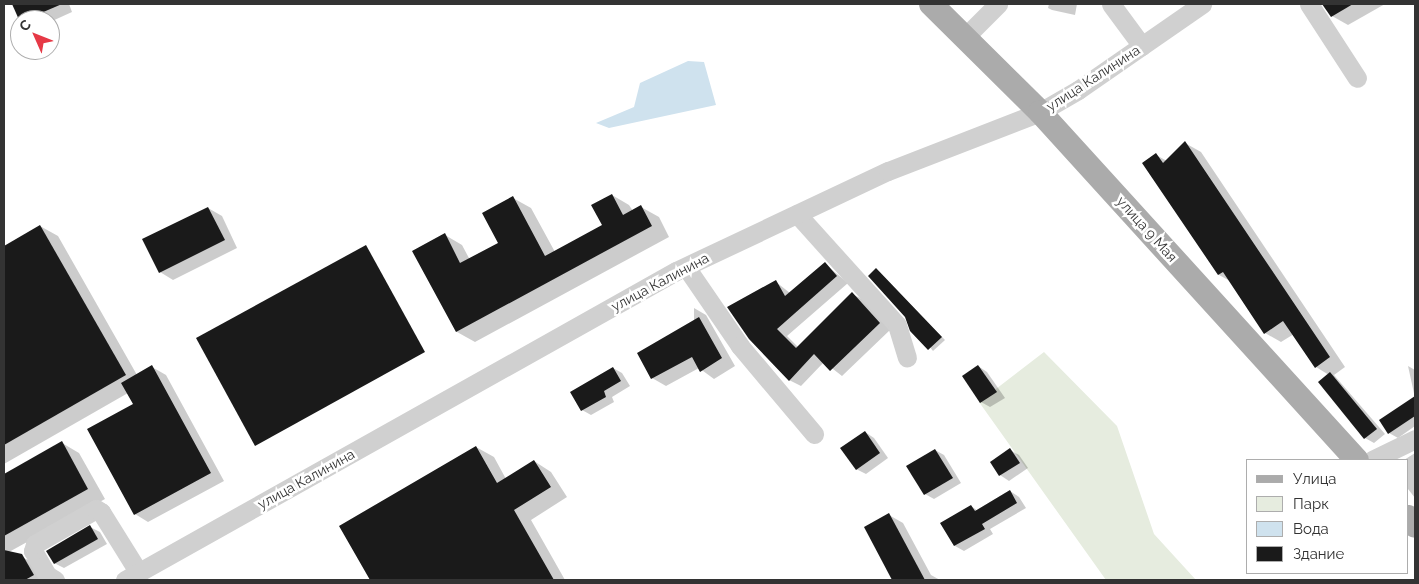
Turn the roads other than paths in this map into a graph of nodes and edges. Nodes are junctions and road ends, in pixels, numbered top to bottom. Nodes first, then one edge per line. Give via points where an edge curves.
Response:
1 (931, 4) edge
2 (998, 4) edge
3 (1111, 4) edge
4 (1202, 4) edge
5 (1309, 4) edge
6 (965, 37) junction
7 (1142, 46) junction
8 (1357, 78) dead end
9 (1040, 112) junction
10 (797, 214) junction
11 (686, 267) junction
12 (906, 358) dead end
13 (814, 434) dead end
14 (1415, 440) edge
15 (1356, 459) edge
16 (1374, 459) edge
17 (132, 576) edge
18 (55, 580) edge

1 - 6 main road, улица 9 Мая
2 - 6 street
3 - 7 street
4 - 7 street, улица Калинина
5 - 8 street
6 - 9 main road, улица 9 Мая
7 - 9 street, улица Калинина
9 - 10 street, улица Калинина via 888,172
9 - 15 main road, улица 9 Мая
10 - 11 street, улица Калинина
10 - 12 street via 897,325
11 - 13 street via 740,346
11 - 17 street, улица Калинина
14 - 16 street
17 - 18 street via 101,512 96,510 35,544 33,551 47,575

